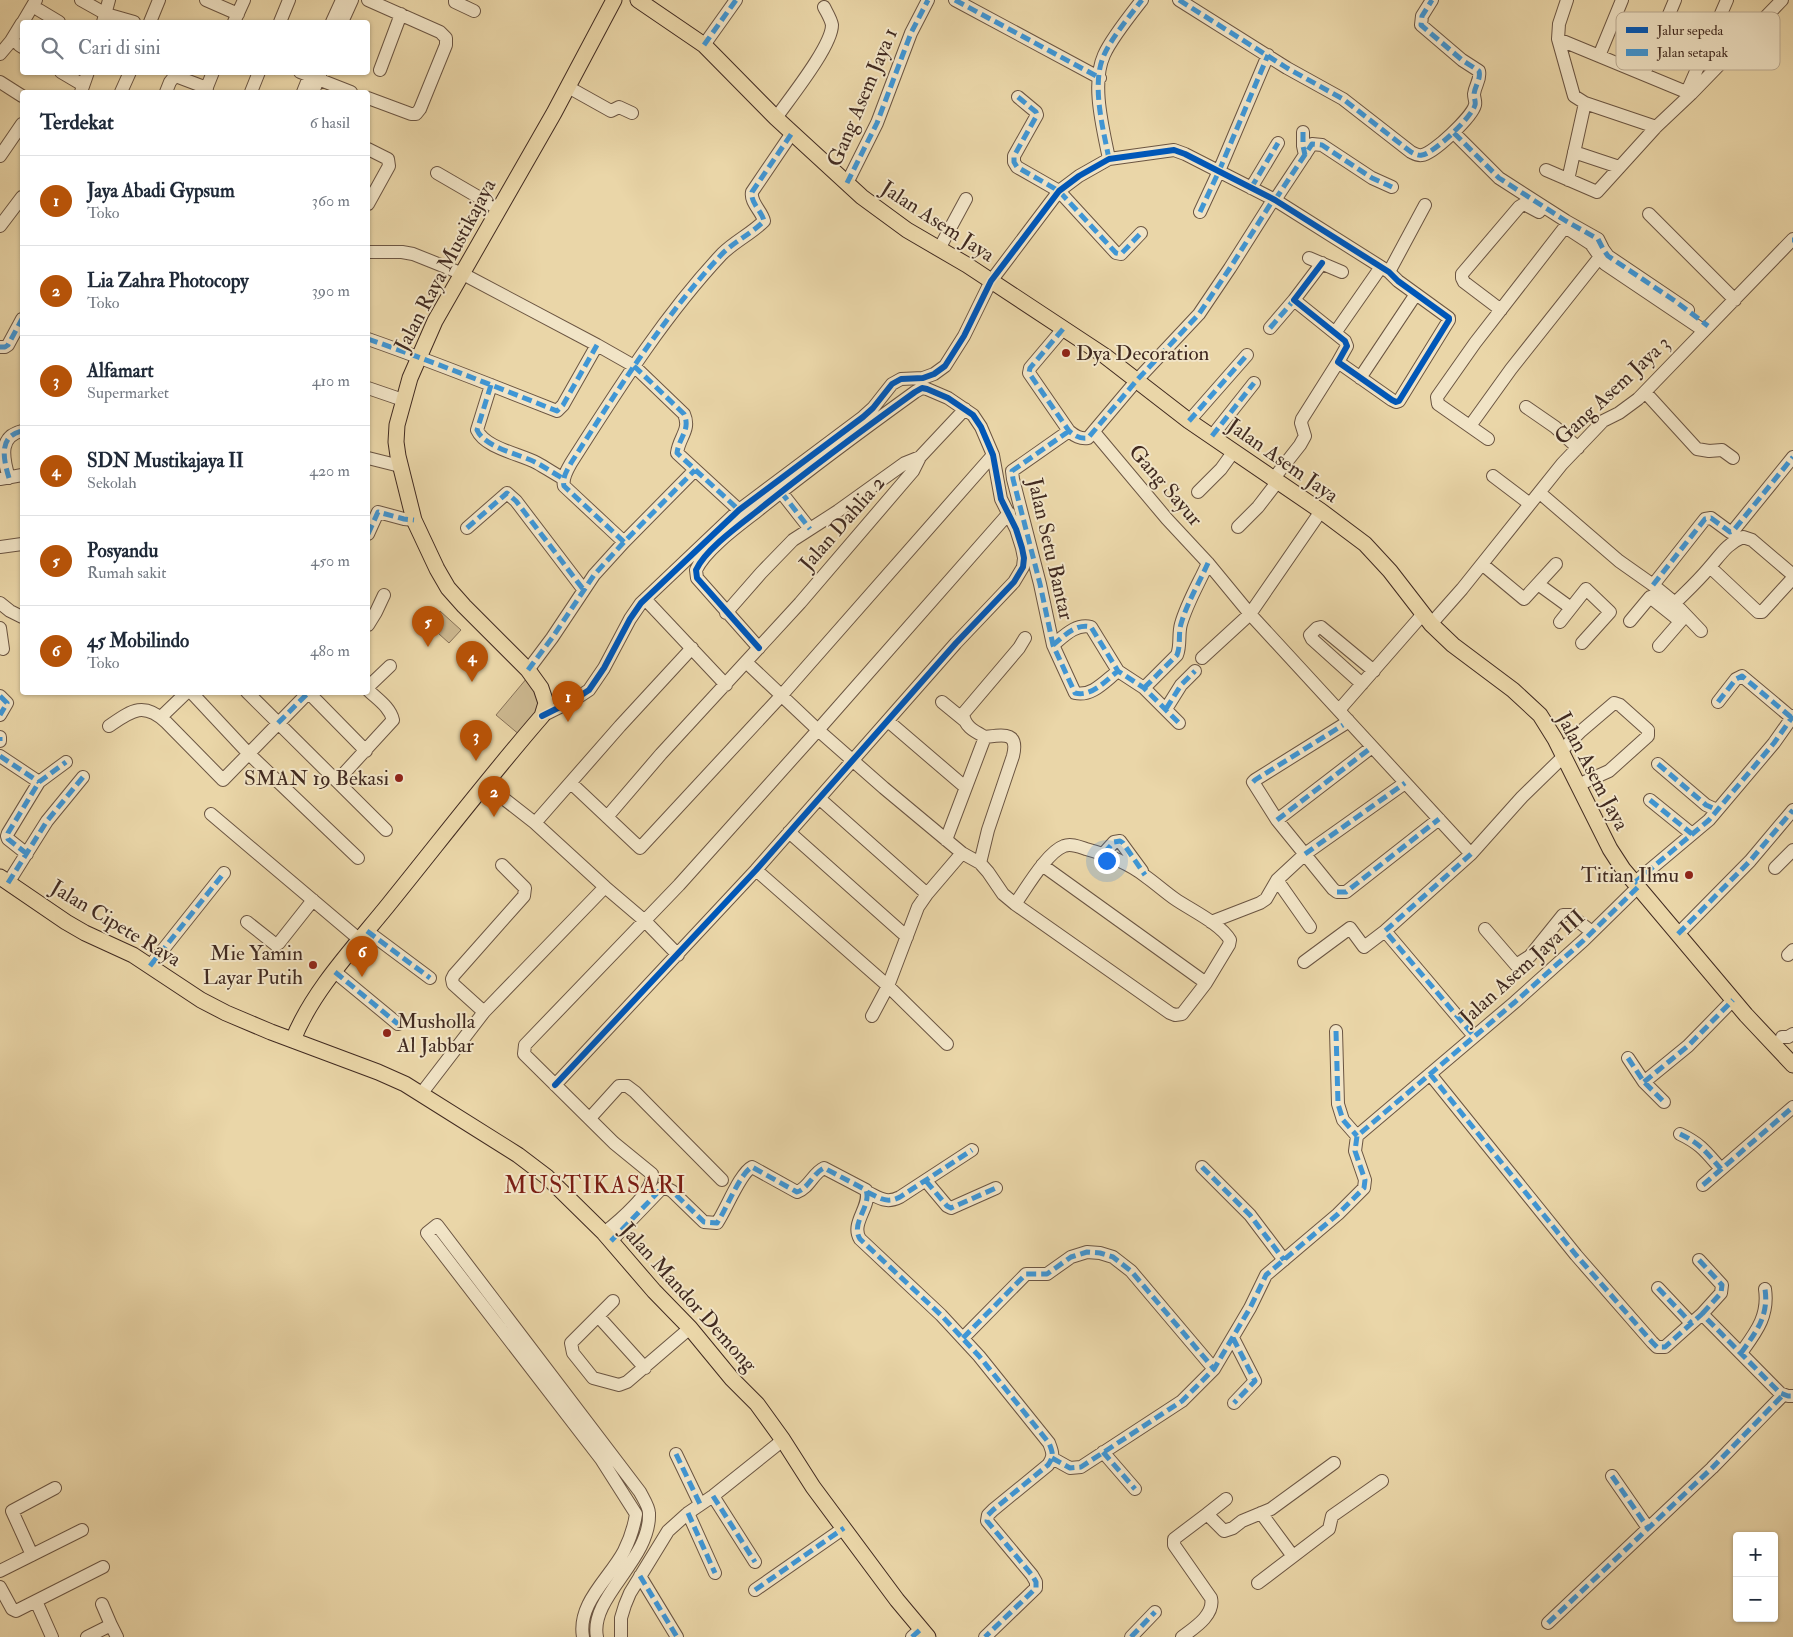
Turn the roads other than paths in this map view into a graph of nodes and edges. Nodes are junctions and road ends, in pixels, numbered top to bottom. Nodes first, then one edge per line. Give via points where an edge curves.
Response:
1 (81, 0) edge
2 (109, 0) edge
3 (159, 0) edge
4 (206, 0) edge
5 (244, 0) edge
6 (289, 0) edge
7 (342, 0) edge
8 (352, 0) edge
9 (368, 0) edge
10 (455, 0) edge
11 (614, 0) edge
12 (638, 0) edge
13 (736, 0) edge
14 (928, 0) edge
15 (955, 0) edge
16 (1179, 0) edge
17 (1432, 0) edge
18 (1622, 0) edge
19 (1675, 0) edge
20 (1727, 0) edge
21 (1782, 0) edge
22 (1140, 1) edge
23 (1563, 1) edge
24 (37, 5) edge
25 (824, 7) dead end
26 (474, 11) dead end
27 (1617, 12) edge
28 (1670, 12) edge
29 (1722, 12) edge
30 (1770, 12) edge
31 (402, 14) junction
32 (1616, 15) edge
33 (104, 18) edge
34 (236, 18) edge
35 (25, 20) edge
36 (56, 20) edge
37 (119, 20) edge
38 (154, 20) edge
39 (281, 20) edge
40 (333, 20) edge
41 (343, 20) edge
42 (20, 28) edge
43 (1558, 39) junction
44 (704, 45) junction
45 (0, 54) edge
46 (1268, 55) junction
47 (1599, 56) junction
48 (1616, 63) edge
49 (380, 70) dead end
50 (1634, 70) edge
51 (1646, 70) edge
52 (1698, 70) edge
53 (1712, 70) edge
54 (1644, 74) junction
55 (65, 75) edge
56 (87, 75) edge
57 (129, 75) edge
58 (212, 75) edge
59 (258, 75) edge
60 (312, 75) edge
61 (1100, 78) junction
62 (1, 85) edge
63 (568, 87) junction
64 (82, 89) edge
65 (122, 90) edge
66 (167, 90) edge
67 (206, 90) edge
68 (252, 90) edge
69 (304, 90) edge
70 (313, 90) edge
71 (346, 90) edge
72 (1689, 93) junction
73 (20, 95) edge
74 (1018, 96) dead end
75 (370, 99) edge
76 (1585, 103) junction
77 (632, 113) dead end
78 (776, 118) junction
79 (20, 127) edge
80 (1656, 127) junction
81 (1303, 132) dead end
82 (792, 133) junction
83 (1454, 133) junction
84 (1278, 143) dead end
85 (370, 150) edge
86 (1574, 152) junction
87 (1305, 155) junction
88 (0, 156) edge
89 (1109, 159) junction
90 (1619, 167) junction
91 (1546, 170) dead end
92 (1219, 171) junction
93 (437, 173) dead end
94 (1568, 180) junction
95 (847, 183) junction
96 (1392, 187) dead end
97 (1251, 188) junction
98 (1059, 192) junction
99 (966, 199) dead end
100 (20, 200) edge
101 (370, 200) edge
102 (1274, 200) junction
103 (1425, 205) dead end
104 (499, 209) junction
105 (1200, 212) dead end
106 (1649, 214) dead end
107 (0, 226) edge
108 (1565, 227) junction
109 (1141, 233) dead end
110 (1793, 240) edge
111 (939, 248) junction
112 (370, 252) edge
113 (1309, 258) dead end
114 (1599, 258) junction
115 (1322, 263) junction
116 (1385, 270) junction
117 (1342, 272) dead end
118 (463, 274) junction
119 (991, 281) junction
120 (1416, 294) junction
121 (1294, 300) junction
122 (1735, 300) junction
123 (1501, 310) junction
124 (20, 323) edge
125 (1270, 328) dead end
126 (1706, 328) junction
127 (1064, 329) junction
128 (1335, 333) junction
129 (370, 340) edge
130 (597, 345) junction
131 (0, 347) edge
132 (1247, 354) dead end
133 (419, 357) junction
134 (1338, 362) junction
135 (634, 366) junction
136 (1360, 378) junction
137 (1137, 380) junction
138 (1254, 383) dead end
139 (490, 385) junction
140 (370, 389) edge
141 (1644, 392) junction
142 (403, 400) junction
143 (1526, 407) dead end
144 (965, 409) junction
145 (1189, 421) junction
146 (1470, 426) junction
147 (1069, 431) junction
148 (20, 432) edge
149 (1091, 435) junction
150 (1212, 436) junction
151 (1488, 439) dead end
152 (1578, 448) junction
153 (1234, 451) junction
154 (993, 455) junction
155 (920, 457) junction
156 (370, 458) edge
157 (1733, 458) dead end
158 (1791, 463) edge
159 (400, 466) junction
160 (695, 470) junction
161 (20, 475) edge
162 (1493, 476) dead end
163 (4, 478) edge
164 (564, 479) junction
165 (1276, 480) junction
166 (781, 492) junction
167 (1198, 492) dead end
168 (1540, 493) junction
169 (1530, 504) junction
170 (739, 510) junction
171 (1321, 511) junction
172 (1009, 513) junction
173 (414, 520) junction
174 (1238, 527) dead end
175 (467, 528) dead end
176 (810, 529) junction
177 (370, 530) edge
178 (624, 542) junction
179 (20, 544) edge
180 (0, 547) edge
181 (1208, 563) junction
182 (1482, 564) junction
183 (1556, 564) dead end
184 (1710, 567) junction
185 (1793, 576) edge
186 (1538, 584) junction
187 (1653, 585) junction
188 (583, 589) junction
189 (384, 595) dead end
190 (645, 599) junction
191 (0, 603) edge
192 (1675, 603) junction
193 (1571, 608) junction
194 (726, 613) junction
195 (1250, 614) junction
196 (20, 616) edge
197 (1683, 618) junction
198 (1427, 619) junction
199 (1630, 621) dead end
200 (370, 622) edge
201 (1560, 622) dead end
202 (0, 628) edge
203 (1700, 632) dead end
204 (1025, 638) dead end
205 (1582, 644) dead end
206 (1053, 645) junction
207 (1659, 646) dead end
208 (692, 648) junction
209 (759, 648) junction
210 (3, 649) dead end
211 (1202, 658) dead end
212 (746, 662) junction
213 (390, 666) dead end
214 (528, 670) junction
215 (1118, 671) junction
216 (1195, 671) dead end
217 (1374, 671) junction
218 (1362, 684) junction
219 (726, 685) junction
220 (370, 686) edge
221 (1144, 688) junction
222 (370, 690) edge
223 (184, 695) edge
224 (194, 695) edge
225 (250, 695) edge
226 (306, 695) edge
227 (310, 695) edge
228 (781, 696) junction
229 (2, 698) edge
230 (942, 702) dead end
231 (1718, 702) dead end
232 (1166, 709) junction
233 (1340, 710) junction
234 (0, 715) edge
235 (542, 716) junction
236 (161, 717) junction
237 (1793, 717) edge
238 (964, 720) junction
239 (888, 721) junction
240 (278, 723) junction
241 (1179, 723) dead end
242 (1346, 723) junction
243 (109, 726) dead end
244 (818, 730) junction
245 (0, 737) edge
246 (985, 738) junction
247 (0, 741) edge
248 (1369, 749) junction
249 (366, 751) junction
250 (248, 753) junction
251 (1562, 754) junction
252 (0, 756) edge
253 (852, 760) junction
254 (66, 762) dead end
255 (1658, 764) dead end
256 (83, 777) dead end
257 (337, 781) junction
258 (38, 782) junction
259 (571, 783) junction
260 (1405, 783) junction
261 (485, 784) junction
262 (1578, 785) junction
263 (965, 787) junction
264 (820, 799) junction
265 (1650, 800) dead end
266 (1717, 810) junction
267 (1793, 810) edge
268 (211, 814) dead end
269 (607, 818) junction
270 (1439, 819) junction
271 (1277, 820) junction
272 (535, 823) junction
273 (386, 830) dead end
274 (789, 832) junction
275 (1692, 834) junction
276 (946, 840) junction
277 (1793, 850) edge
278 (27, 854) junction
279 (962, 854) junction
280 (1305, 854) junction
281 (1470, 854) junction
282 (358, 858) dead end
283 (980, 863) junction
284 (502, 865) dead end
285 (1042, 865) junction
286 (1775, 868) dead end
287 (756, 870) junction
288 (224, 873) dead end
289 (4, 880) edge
290 (1277, 880) junction
291 (1636, 885) junction
292 (605, 887) junction
293 (927, 894) junction
294 (313, 900) junction
295 (1015, 904) junction
296 (645, 921) junction
297 (247, 922) dead end
298 (1211, 922) junction
299 (1310, 927) dead end
300 (1485, 929) dead end
301 (1385, 931) junction
302 (1592, 932) junction
303 (1678, 934) junction
304 (364, 935) junction
305 (908, 937) junction
306 (678, 954) junction
307 (1304, 962) dead end
308 (150, 966) junction
309 (335, 972) junction
310 (430, 978) dead end
311 (1206, 982) junction
312 (888, 986) junction
313 (1733, 1000) junction
314 (484, 1012) junction
315 (872, 1016) dead end
316 (398, 1024) dead end
317 (1336, 1032) dead end
318 (1474, 1036) junction
319 (294, 1040) junction
320 (947, 1044) dead end
321 (1628, 1058) dead end
322 (1793, 1065) edge
323 (1430, 1074) junction
324 (1644, 1082) junction
325 (555, 1085) junction
326 (421, 1094) junction
327 (1664, 1102) dead end
328 (1793, 1107) edge
329 (590, 1118) junction
330 (1680, 1134) dead end
331 (1357, 1136) junction
332 (972, 1150) dead end
333 (1202, 1167) dead end
334 (1721, 1169) junction
335 (722, 1180) dead end
336 (926, 1181) junction
337 (1703, 1185) dead end
338 (996, 1188) dead end
339 (867, 1192) junction
340 (607, 1237) junction
341 (1284, 1260) junction
342 (1699, 1260) dead end
343 (1658, 1288) dead end
344 (1765, 1288) dead end
345 (613, 1302) dead end
346 (1702, 1314) junction
347 (598, 1316) junction
348 (1691, 1323) junction
349 (690, 1328) junction
350 (963, 1338) junction
351 (1233, 1338) junction
352 (1741, 1353) junction
353 (645, 1368) junction
354 (1214, 1369) junction
355 (1788, 1396) edge
356 (1234, 1403) dead end
357 (782, 1440) junction
358 (1103, 1452) junction
359 (676, 1454) dead end
360 (606, 1456) junction
361 (1052, 1458) junction
362 (1334, 1463) dead end
363 (1612, 1476) dead end
364 (1382, 1481) dead end
365 (55, 1488) dead end
366 (1135, 1489) dead end
367 (713, 1496) junction
368 (1226, 1499) dead end
369 (700, 1504) junction
370 (1261, 1512) junction
371 (688, 1513) junction
372 (1207, 1514) junction
373 (844, 1528) junction
374 (1648, 1528) junction
375 (82, 1530) dead end
376 (32, 1555) junction
377 (1292, 1555) junction
378 (755, 1562) dead end
379 (103, 1567) dead end
380 (0, 1572) edge
381 (715, 1573) dead end
382 (640, 1576) junction
383 (1258, 1582) dead end
384 (0, 1587) edge
385 (755, 1590) dead end
386 (36, 1602) junction
387 (102, 1604) dead end
388 (1155, 1612) dead end
389 (1548, 1623) dead end
390 (111, 1625) junction
391 (920, 1634) edge
392 (1191, 1634) edge
393 (52, 1637) edge
394 (87, 1637) edge
395 (117, 1637) edge
396 (583, 1637) edge
397 (597, 1637) edge
398 (621, 1637) edge
399 (677, 1637) edge
400 (985, 1637) edge
401 (1130, 1637) edge

1 - 33 street
2 - 33 street
3 - 38 street
4 - 34 street
5 - 34 street
6 - 39 street
7 - 40 street
8 - 41 street
9 - 31 street
10 - 26 street
11 - 63 main road, Jalan Raya Mustikajaya
12 - 44 main road, Jalan Asem Jaya
13 - 44 street
14 - 95 street, Gang Asem Jaya 1 via 910,33 877,123
15 - 61 street
16 - 46 street
17 - 83 street via 1422,16 1421,25 1480,75 1474,93 1475,105
18 - 27 street
19 - 28 street
20 - 29 street
21 - 30 street
22 - 61 street via 1104,56
23 - 43 street
24 - 35 street
24 - 36 street
25 - 78 street via 832,23 830,38
31 - 49 street
31 - 75 street via 440,32 446,38 446,45 416,114
32 - 47 street
33 - 37 street
42 - 45 street
43 - 47 street
43 - 76 street via 1574,96
44 - 78 main road, Jalan Asem Jaya
46 - 83 street via 1354,107 1416,154 1428,153
46 - 92 street
47 - 48 street
50 - 54 street
51 - 54 street
52 - 72 street
53 - 72 street
54 - 72 street
55 - 64 street
56 - 64 street
57 - 65 street
58 - 67 street
59 - 68 street
60 - 69 street
60 - 70 street
60 - 71 street
61 - 89 street via 1100,109
62 - 73 street
63 - 77 street via 611,111 619,107
63 - 104 main road, Jalan Raya Mustikajaya
66 - 67 street via 178,76
72 - 80 street
74 - 98 street via 1037,116 1014,156 1014,162
76 - 80 street
76 - 86 street
78 - 82 main road, Jalan Asem Jaya
79 - 88 street
80 - 90 street
81 - 87 street
82 - 95 main road, Jalan Asem Jaya
82 - 135 street via 752,192 752,200 764,221 724,252
83 - 126 street via 1499,178 1598,239 1608,256 1675,301
84 - 97 street
85 - 101 street via 390,162
86 - 90 street
86 - 94 street
87 - 96 street via 1312,144 1322,145 1372,178
87 - 102 street
89 - 92 street via 1174,150
89 - 98 street
90 - 94 street via 1597,192
91 - 94 street
92 - 97 street
92 - 105 street
93 - 104 street
95 - 111 main road, Jalan Asem Jaya via 890,218
97 - 102 street
98 - 109 street via 1116,253 1120,254
98 - 119 street
99 - 111 street
100 - 107 street
102 - 116 street
102 - 137 street via 1199,314
103 - 116 street
104 - 118 main road, Jalan Raya Mustikajaya
106 - 122 street
108 - 114 street via 1591,244
108 - 123 street
108 - 123 street via 1524,204 1465,270 1464,282
110 - 122 street, Gang Asem Jaya 3
111 - 119 main road, Jalan Asem Jaya
112 - 118 street via 413,254
113 - 115 street
114 - 126 street
114 - 146 street
115 - 117 street
115 - 121 street
116 - 120 street
116 - 128 street
118 - 130 street
118 - 133 main road, Jalan Raya Mustikajaya via 435,321
119 - 127 main road, Jalan Asem Jaya
119 - 170 street via 945,366 923,378 902,379 892,384 873,408 855,423
120 - 136 street
120 - 136 street via 1449,320 1402,398 1395,402
121 - 125 street
121 - 128 street
122 - 126 street, Gang Asem Jaya 3
123 - 146 street via 1437,397 1438,404
124 - 131 street via 8,344
126 - 141 street, Gang Asem Jaya 3
127 - 137 main road, Jalan Asem Jaya
127 - 147 street via 1029,373
128 - 134 street via 1346,343
129 - 133 street
130 - 135 street
130 - 139 street via 557,411
132 - 145 street
133 - 139 street
133 - 142 main road, Jalan Raya Mustikajaya
134 - 136 street
134 - 165 street via 1302,419 1305,436
135 - 160 street via 684,414 686,428 677,453
135 - 164 street
137 - 145 main road, Jalan Asem Jaya
137 - 149 street
138 - 150 street
139 - 164 street via 477,430 479,435
140 - 142 street
141 - 152 street, Gang Asem Jaya 3 via 1603,421
141 - 157 street via 1697,449 1722,450
142 - 159 main road, Jalan Raya Mustikajaya via 396,425
143 - 152 street
144 - 154 street via 981,427
144 - 155 street, Jalan Dahlia 2
144 - 166 street via 934,391 922,388
145 - 150 main road, Jalan Asem Jaya
146 - 151 street
147 - 149 street via 1082,438
147 - 206 street, Jalan Setu Bantar via 1012,471
148 - 163 street via 7,435 1,442
149 - 181 street, Gang Sayur
150 - 153 main road, Jalan Asem Jaya
152 - 168 street, Gang Asem Jaya 3
153 - 165 main road, Jalan Asem Jaya
153 - 167 street
154 - 172 street via 1001,498
154 - 228 street
155 - 176 street
155 - 209 street, Jalan Dahlia 2 via 913,471
156 - 159 street
158 - 187 street via 1734,531 1726,530 1711,518 1705,519
159 - 173 main road, Jalan Raya Mustikajaya
160 - 170 street
160 - 178 street
161 - 163 street
162 - 169 street
164 - 178 street via 564,486
165 - 171 main road, Jalan Asem Jaya
165 - 174 street via 1258,507
166 - 176 street
166 - 194 street via 725,537 696,570 697,578
168 - 169 street, Gang Asem Jaya 3
168 - 187 street via 1619,561
169 - 182 street, Gang Asem Jaya 3
170 - 190 street
171 - 195 street
171 - 198 main road, Jalan Asem Jaya via 1374,552
172 - 239 street via 1024,567
172 - 244 street
173 - 177 street via 378,512
173 - 214 main road, Jalan Raya Mustikajaya via 448,588
175 - 188 street via 507,492
176 - 194 street via 781,552
178 - 188 street
179 - 180 street
181 - 195 street, Gang Sayur
181 - 221 street via 1182,621 1177,655
182 - 186 street via 1524,599
182 - 198 street, Gang Asem Jaya 3
183 - 186 street
184 - 185 street via 1726,547 1747,537
184 - 185 street via 1758,612 1762,612
184 - 192 street
186 - 193 street
187 - 192 street
188 - 214 street
189 - 200 street
190 - 208 street
190 - 235 street via 589,690
191 - 196 street
192 - 197 street
193 - 201 street
193 - 205 street via 1586,589 1610,612
194 - 209 street
195 - 211 street
195 - 233 street, Gang Sayur
197 - 199 street via 1650,597
197 - 203 street
197 - 207 street
198 - 217 street, Gang Asem Jaya 3
198 - 251 main road, Jalan Asem Jaya via 1453,645 1527,702 1548,727
202 - 210 street
204 - 238 street via 1020,648 967,707
206 - 215 street via 1071,631 1091,627
206 - 215 street via 1075,693 1082,695 1093,691
208 - 219 street
208 - 259 street
209 - 212 street, Jalan Dahlia 2
212 - 219 street, Jalan Dahlia 2
212 - 228 street
213 - 220 street
214 - 235 main road, Jalan Raya Mustikajaya via 545,696
215 - 221 street
216 - 232 street via 1181,685
217 - 218 street, Gang Asem Jaya 3
217 - 218 street via 1321,627 1317,628 1310,636 1312,639
218 - 233 street, Gang Asem Jaya 3
219 - 269 street, Jalan Dahlia 2
221 - 232 street
222 - 249 street via 392,714 393,720
223 - 236 street
224 - 250 street
225 - 240 street
226 - 240 street
227 - 249 street
228 - 244 street
228 - 269 street via 640,848
229 - 234 street via 7,705
230 - 238 street
231 - 237 street via 1742,676
232 - 241 street
233 - 242 street, Gang Sayur
235 - 261 main road
236 - 243 street via 144,710 130,711
236 - 250 street via 223,780
237 - 266 street, Jalan Asem Jaya III
238 - 246 street via 969,728
239 - 253 street
239 - 263 street
240 - 250 street
240 - 257 street
242 - 248 street, Gang Sayur
242 - 271 street via 1255,780 1254,785
244 - 253 street
244 - 296 street
245 - 247 street
246 - 263 street
246 - 283 street via 1008,736 1016,744
248 - 260 street, Gang Sayur
248 - 271 street
249 - 257 street
250 - 282 street
251 - 262 main road, Jalan Asem Jaya
251 - 262 street via 1580,732 1614,703 1648,730 1648,736 1608,771
251 - 281 street
252 - 258 street
253 - 264 street
253 - 276 street
254 - 258 street
255 - 266 street via 1706,805
256 - 278 street via 47,821
257 - 273 street
258 - 278 street via 7,834 8,840
259 - 269 street
259 - 272 street
260 - 270 street, Gang Sayur
260 - 280 street
261 - 272 street
261 - 304 main road
262 - 291 main road, Jalan Asem Jaya via 1610,849
263 - 276 street
264 - 274 street
264 - 293 street
265 - 275 street
266 - 275 street, Jalan Asem Jaya III
267 - 303 street via 1750,861
268 - 294 street
270 - 280 street via 1346,892 1333,889
270 - 281 street, Gang Sayur
271 - 280 street
272 - 292 street
274 - 287 street
274 - 305 street
275 - 291 street, Jalan Asem Jaya III
276 - 279 street
277 - 286 street
278 - 289 street
279 - 283 street
279 - 293 street
280 - 290 street
281 - 301 street
283 - 295 street via 1003,894
284 - 314 street via 525,888 524,896 452,979 453,984
285 - 295 street
285 - 298 street via 1066,845 1104,853 1145,875
285 - 311 street
287 - 306 street
287 - 312 street
288 - 308 street
289 - 308 main road, Jalan Cipete Raya via 71,926
290 - 298 street via 1260,903
290 - 299 street
291 - 302 street, Jalan Asem Jaya III
291 - 303 main road, Jalan Asem Jaya
292 - 296 street
292 - 314 street
293 - 305 street via 918,907
294 - 297 street via 279,943
294 - 304 street
295 - 311 street via 1170,1013 1182,1014
296 - 306 street
296 - 325 street via 525,1044 524,1054
298 - 311 street via 1230,940 1228,949
300 - 302 street via 1516,965 1530,956 1563,915 1570,915
301 - 307 street via 1364,947 1350,928
301 - 318 street
302 - 318 street, Jalan Asem Jaya III
303 - 313 main road, Jalan Asem Jaya
304 - 309 main road
304 - 310 street
305 - 312 street
306 - 325 street
308 - 319 main road, Jalan Cipete Raya via 226,1013
309 - 316 street
309 - 319 main road via 304,1014
312 - 315 street
312 - 320 street
313 - 322 main road, Jalan Asem Jaya
313 - 324 street via 1688,1046
314 - 326 street
317 - 331 street via 1338,1104 1343,1120
318 - 323 street, Jalan Asem Jaya III
319 - 326 main road, Jalan Mandor Demong via 378,1072
321 - 324 street
323 - 331 street, Jalan Asem Jaya III
323 - 348 street via 1576,1255 1652,1342 1665,1347
324 - 327 street
325 - 329 street
326 - 340 main road, Jalan Mandor Demong via 534,1166
328 - 334 street
329 - 335 street via 618,1086 627,1086
329 - 340 street via 652,1174 651,1184
330 - 334 street via 1697,1142
331 - 341 street via 1355,1151 1364,1188
332 - 336 street
333 - 341 street via 1250,1215
334 - 337 street
336 - 338 street via 951,1208
336 - 339 street via 892,1201
339 - 340 street via 824,1168 797,1192 752,1167 716,1223 704,1222 672,1191 662,1188
339 - 350 street via 857,1228 860,1239
340 - 349 main road, Jalan Mandor Demong
341 - 351 street via 1266,1275
342 - 346 street via 1722,1285 1721,1293
343 - 348 street
344 - 352 street via 1766,1310 1758,1329
345 - 347 street
346 - 348 street
346 - 352 street
347 - 353 street
347 - 353 street via 570,1347 592,1378 619,1385
349 - 353 street
349 - 357 main road, Jalan Mandor Demong via 757,1404
350 - 354 street via 1026,1274 1047,1274 1070,1256 1100,1253 1113,1257 1131,1271
350 - 361 street via 1049,1444
351 - 354 street
351 - 356 street via 1255,1381
352 - 355 street
354 - 358 street via 1182,1401
355 - 374 street
357 - 367 street
357 - 373 main road, Jalan Mandor Demong
358 - 361 street via 1076,1469
358 - 366 street
359 - 369 street
360 - 360 street via 427,1233 437,1225
360 - 396 street via 636,1514 624,1552 593,1595 584,1617
360 - 397 street via 640,1492 650,1512 646,1535 635,1559 605,1602 597,1621
361 - 400 street via 1048,1465 988,1515 987,1521 1032,1575 1036,1588
362 - 370 street via 1277,1505
363 - 374 street
364 - 377 street via 1332,1516 1329,1529
365 - 376 street via 12,1511
367 - 369 street
367 - 378 street
368 - 372 street
369 - 371 street
370 - 372 street via 1224,1531
370 - 377 street
371 - 381 street
371 - 382 street via 668,1531
372 - 392 street via 1173,1542 1213,1605
373 - 385 street
373 - 391 main road, Jalan Mandor Demong
374 - 389 street
375 - 376 street
376 - 380 street
377 - 383 street
379 - 386 street
382 - 398 street via 624,1604
382 - 399 street
384 - 386 street via 13,1610
386 - 393 street
387 - 390 street
388 - 401 street
390 - 394 street
390 - 395 street

